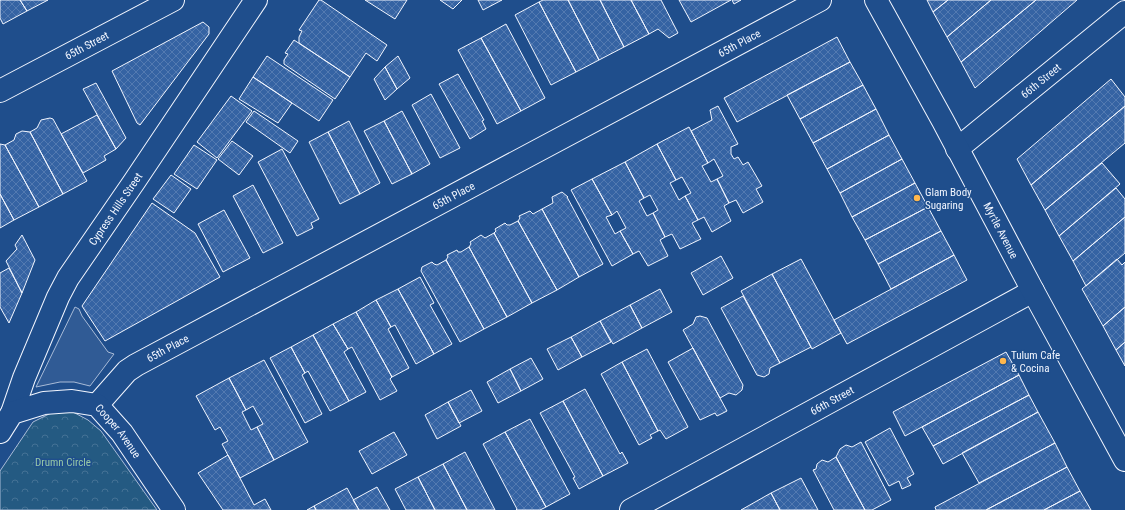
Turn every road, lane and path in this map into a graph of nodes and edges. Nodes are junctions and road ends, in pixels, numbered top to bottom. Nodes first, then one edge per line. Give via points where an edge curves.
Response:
1 (173, 0) edge
2 (256, 0) edge
3 (820, 0) edge
4 (876, 0) edge
5 (1125, 12) edge
6 (0, 91) edge
7 (957, 149) junction
8 (1033, 291) junction
9 (97, 405) junction
10 (12, 413) junction
11 (0, 432) edge
12 (1125, 460) edge
13 (174, 510) edge
14 (631, 510) edge

1 - 6 street, 65th Street
2 - 10 street, Cypress Hills Street via 68,278 24,378
3 - 9 street, 65th Place via 136,365 127,371
4 - 7 street, Myrtle Avenue
5 - 7 street, 66th Street
7 - 8 street, Myrtle Avenue
8 - 12 street, Myrtle Avenue
8 - 14 street, 66th Street
9 - 10 street, Cooper Avenue via 72,401 44,403
9 - 13 street, Cooper Avenue via 122,433
10 - 11 street, Cypress Hills Street

